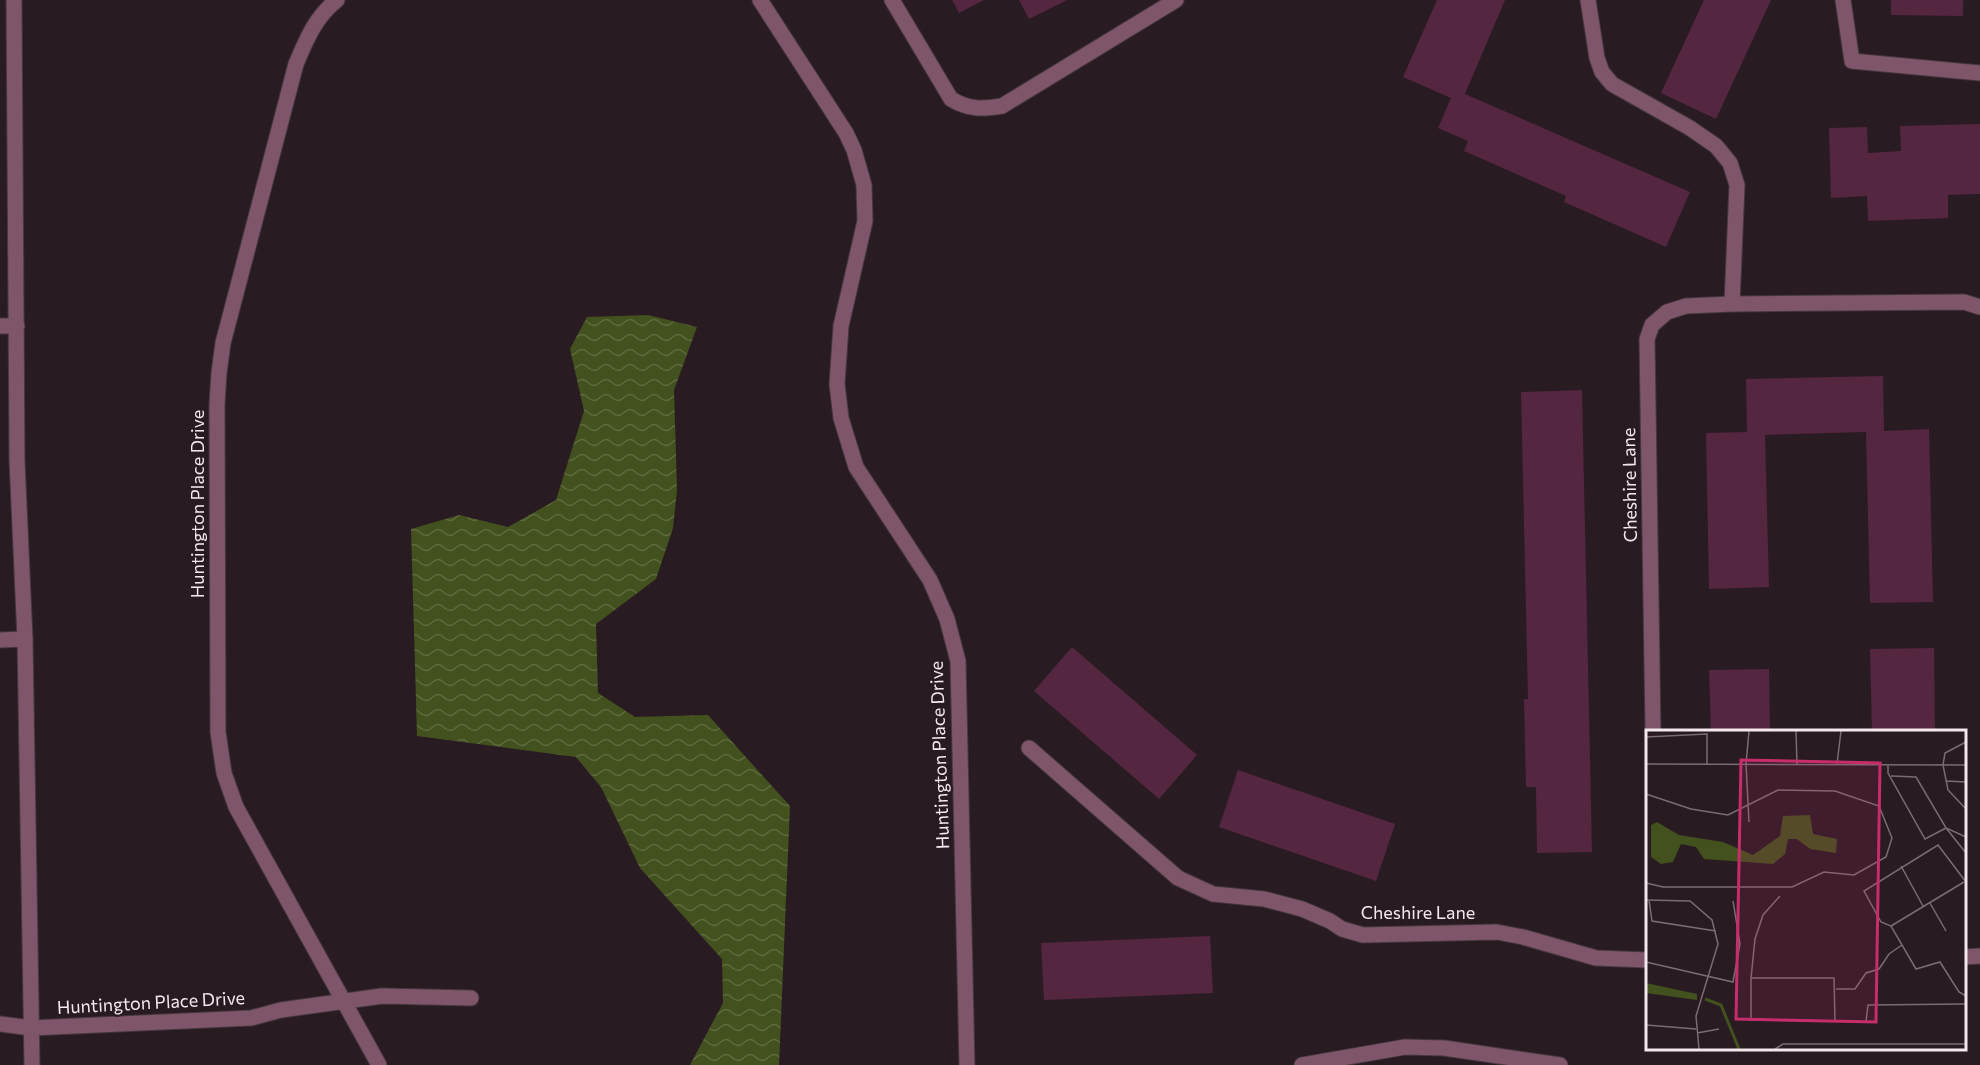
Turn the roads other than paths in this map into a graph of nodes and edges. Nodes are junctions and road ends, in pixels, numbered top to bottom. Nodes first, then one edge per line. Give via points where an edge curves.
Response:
1 (14, 0) edge
2 (337, 0) edge
3 (760, 0) edge
4 (892, 0) edge
5 (1176, 0) edge
6 (1588, 0) edge
7 (1843, 0) edge
8 (1980, 73) edge
9 (1732, 304) junction
10 (1980, 307) edge
11 (0, 326) edge
12 (17, 326) junction
13 (26, 639) junction
14 (0, 640) edge
15 (1653, 730) edge
16 (1029, 748) dead end
17 (1980, 956) edge
18 (1965, 957) edge
19 (1646, 960) edge
20 (471, 998) dead end
21 (344, 1001) junction
22 (0, 1024) edge
23 (31, 1028) junction
24 (32, 1065) edge
25 (379, 1065) edge
26 (967, 1065) edge
27 (1302, 1065) edge
28 (1560, 1065) edge

1 - 12 street
2 - 21 street, Huntington Place Drive via 310,31 296,64 223,343 217,404 218,732 224,773 236,807
3 - 26 street, Huntington Place Drive via 854,150 864,185 865,221 841,326 837,384 841,418 856,467 930,580 947,619 958,661
4 - 5 street via 951,99 980,110 1002,106
6 - 9 street via 1597,58 1612,84 1699,134 1730,163 1737,185
7 - 8 street via 1852,62
9 - 10 street, Cheshire Lane via 1964,302
9 - 15 street, Cheshire Lane via 1686,306 1667,312 1652,325 1647,339
11 - 12 street
12 - 13 street
13 - 14 street
13 - 23 street
16 - 19 street, Cheshire Lane via 1178,878 1213,894 1292,906 1363,935 1497,932 1596,958
17 - 18 street
20 - 21 street, Huntington Place Drive via 382,996
21 - 23 street, Huntington Place Drive via 251,1018
21 - 25 street, Huntington Place Drive
22 - 23 street, Huntington Place Drive
23 - 24 street
27 - 28 street via 1405,1047 1444,1048

